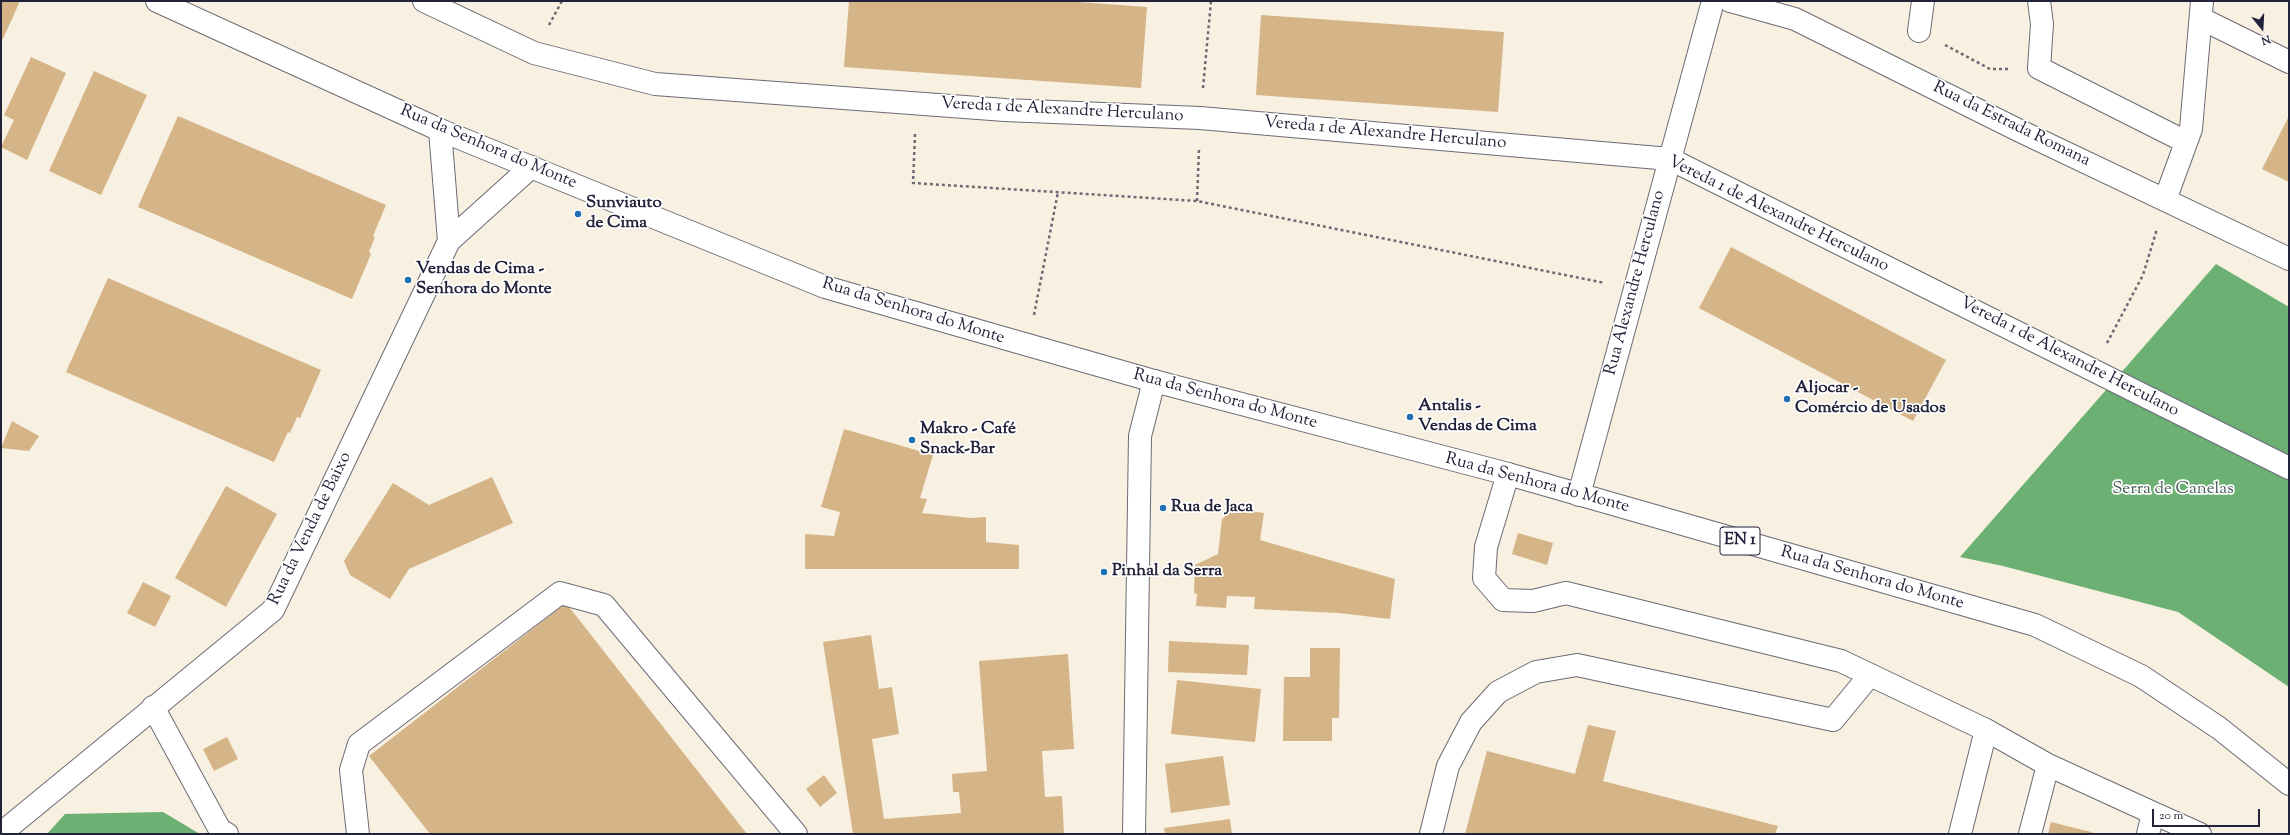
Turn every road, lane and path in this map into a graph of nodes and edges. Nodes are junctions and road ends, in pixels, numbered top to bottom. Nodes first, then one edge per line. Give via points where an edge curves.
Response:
1 (157, 1) edge
2 (424, 1) edge
3 (1211, 1) edge
4 (1712, 1) edge
5 (1730, 1) edge
6 (1923, 1) edge
7 (2039, 1) edge
8 (2202, 10) edge
9 (1919, 31) joint
10 (2289, 62) edge
11 (2039, 68) junction
12 (1202, 96) dead end
13 (1200, 118) junction
14 (440, 130) junction
15 (923, 134) dead end
16 (2186, 142) junction
17 (1670, 159) junction
18 (531, 167) junction
19 (1058, 192) junction
20 (2166, 200) junction
21 (1197, 201) junction
22 (449, 241) junction
23 (2289, 259) edge
24 (1635, 289) junction
25 (1027, 346) junction
26 (2093, 370) junction
27 (1154, 381) junction
28 (2289, 468) edge
29 (1508, 474) junction
30 (1579, 495) junction
31 (1870, 675) junction
32 (153, 707) junction
33 (1986, 730) junction
34 (2048, 765) junction
35 (2289, 784) edge
36 (2150, 824) edge
37 (3, 834) edge
38 (227, 834) edge
39 (358, 834) edge
40 (796, 834) edge
41 (1134, 834) edge
42 (1431, 834) edge
43 (1960, 834) edge
44 (2030, 834) edge
45 (2200, 834) edge

1 - 14 street, Rua da Senhora do Monte / EN 1
2 - 13 street, Vereda 1 de Alexandre Herculano via 534,53 655,84 1005,110
3 - 12 path
4 - 17 street, Rua Alexandre Herculano
5 - 20 street, Rua da Estrada Romana via 1795,19
6 - 9 street
7 - 11 street via 2042,24
8 - 10 street
8 - 16 street via 2190,129
9 - 11 path via 1990,69
11 - 16 street
13 - 17 street, Vereda 1 de Alexandre Herculano
13 - 21 path
14 - 18 street, Rua da Senhora do Monte / EN 1
14 - 22 street
15 - 19 path via 916,134 913,183
16 - 20 street
17 - 24 street, Rua Alexandre Herculano
17 - 26 street, Vereda 1 de Alexandre Herculano
18 - 22 street
18 - 25 street, Rua da Senhora do Monte / EN 1 via 825,287
19 - 21 path
19 - 25 path
20 - 23 street, Rua da Estrada Romana
20 - 26 path via 2144,275
21 - 24 path
22 - 32 street, Rua da Venda de Baixo via 273,610
24 - 30 street, Rua Alexandre Herculano
25 - 27 street, Rua da Senhora do Monte / EN 1
26 - 28 street, Vereda 1 de Alexandre Herculano
27 - 29 street, Rua da Senhora do Monte / EN 1
27 - 41 street via 1140,436
29 - 30 street, Rua da Senhora do Monte / EN 1
29 - 31 street via 1486,547 1484,578 1503,600 1533,601 1566,593 1841,661
30 - 35 street, Rua da Senhora do Monte / EN 1 via 2035,625 2140,676 2219,728
31 - 33 street
31 - 42 street via 1833,720 1577,665 1536,672 1498,692 1471,722 1448,766
32 - 37 street, Rua da Venda de Baixo
32 - 38 street via 220,830
33 - 34 street
33 - 43 street
34 - 36 street
34 - 44 street
36 - 45 street
39 - 40 street via 350,770 359,744 560,593 604,605

